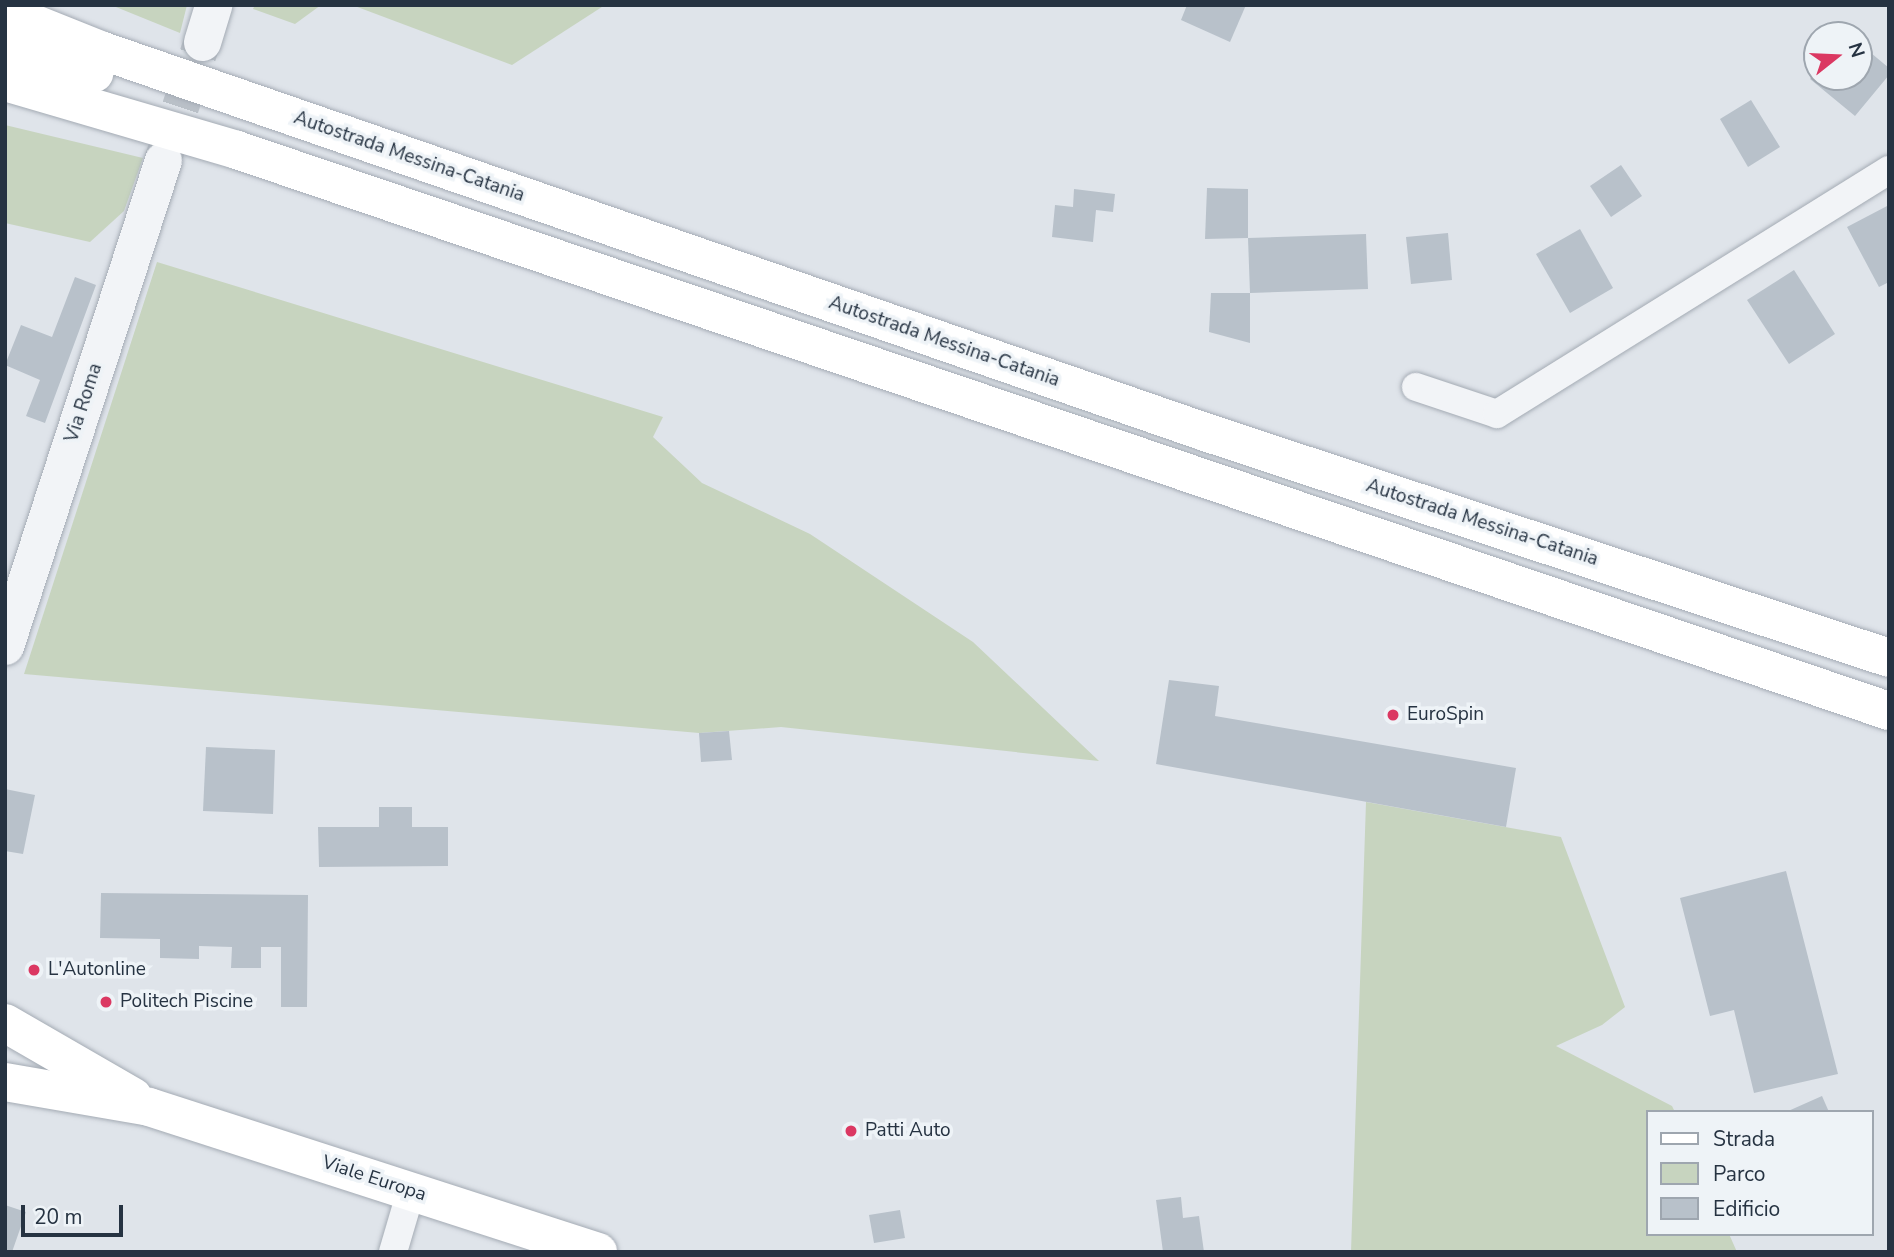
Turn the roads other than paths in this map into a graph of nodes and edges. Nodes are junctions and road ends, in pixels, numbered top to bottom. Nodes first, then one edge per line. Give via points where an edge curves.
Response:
1 (213, 5) edge
2 (5, 12) edge
3 (202, 42) tunnel mouth
4 (5, 44) edge
5 (6, 82) edge
6 (163, 160) tunnel mouth
7 (1889, 170) edge
8 (1416, 387) dead end
9 (5, 646) edge
10 (1889, 658) edge
11 (1889, 684) edge
12 (1889, 711) edge
13 (5, 1023) edge
14 (5, 1082) edge
15 (149, 1107) junction
16 (411, 1191) junction
17 (393, 1252) edge
18 (598, 1252) edge

1 - 3 street
2 - 10 main road, Autostrada Messina-Catania via 115,55 1205,432
4 - 11 main road
5 - 12 main road via 261,158
6 - 9 street, Via Roma
7 - 8 street via 1497,414
13 - 15 main road
14 - 15 main road
15 - 16 main road, Viale Europa
16 - 17 street
16 - 18 main road, Viale Europa

